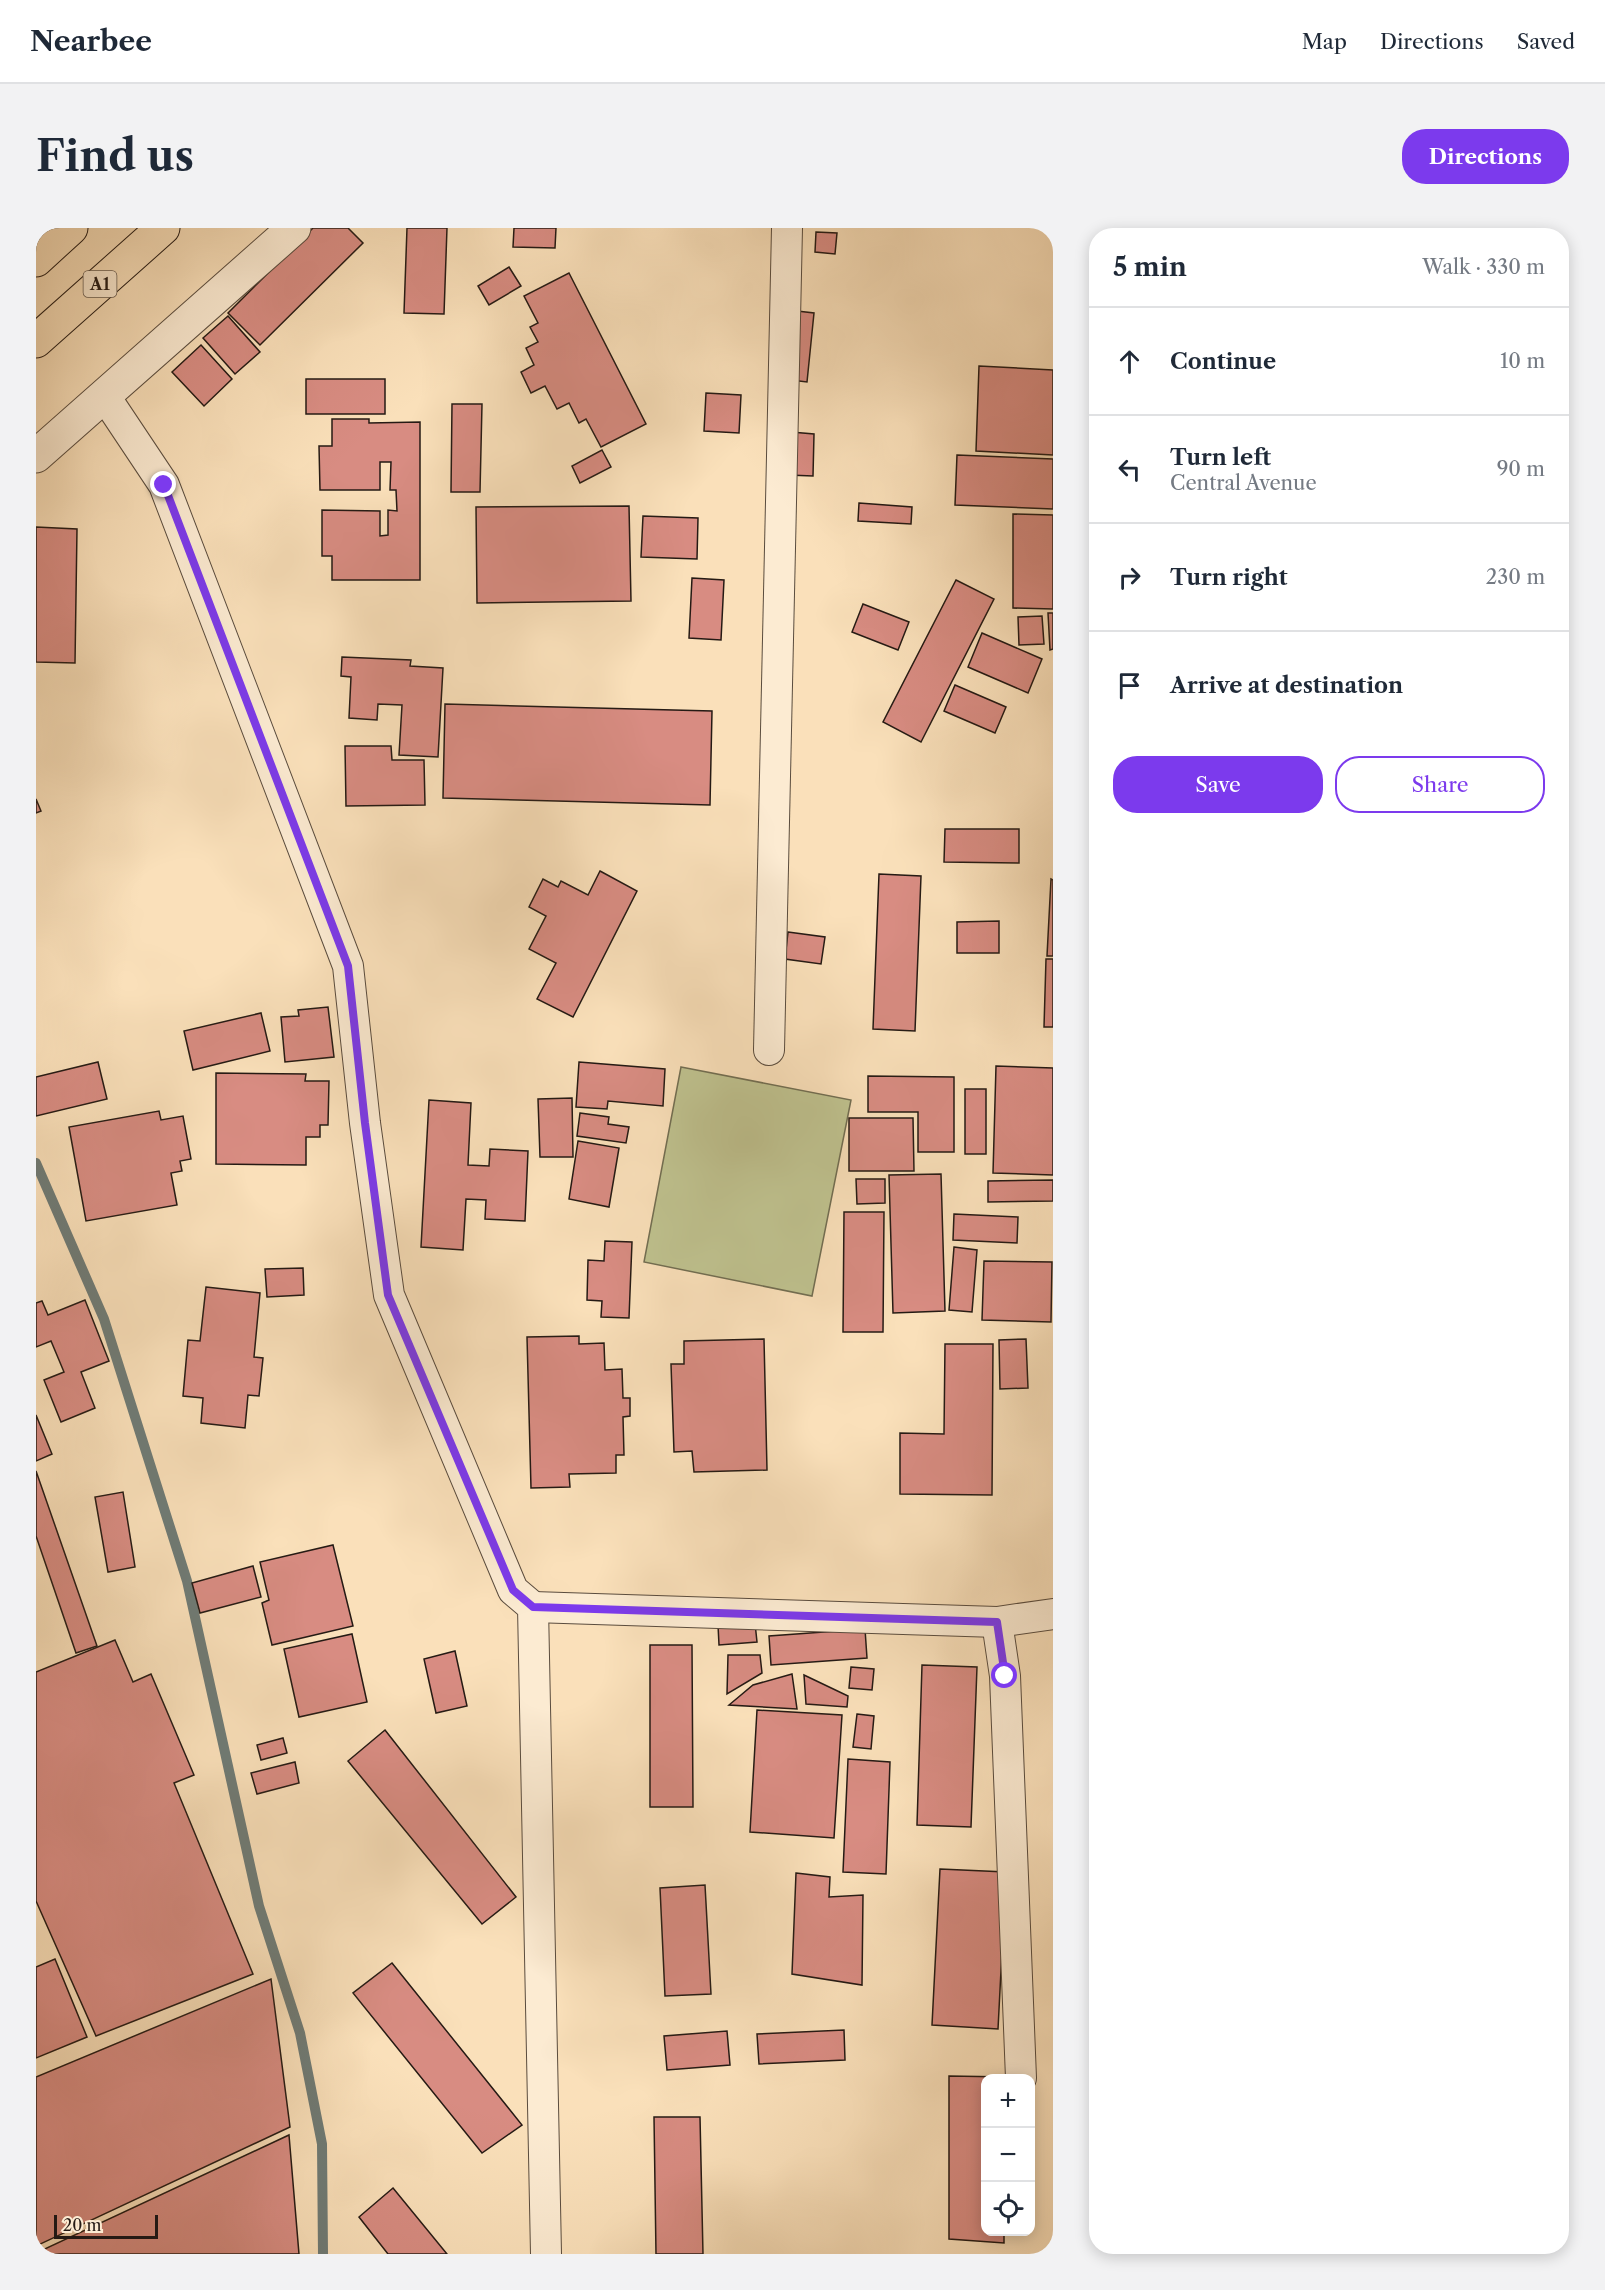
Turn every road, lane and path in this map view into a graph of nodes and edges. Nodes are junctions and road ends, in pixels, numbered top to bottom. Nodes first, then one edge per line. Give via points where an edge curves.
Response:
1 (71, 228) edge
2 (163, 228) edge
3 (294, 228) edge
4 (787, 228) edge
5 (36, 260) edge
6 (36, 341) edge
7 (104, 395) junction
8 (36, 456) edge
9 (769, 1050) dead end
10 (533, 1607) junction
11 (1053, 1614) edge
12 (997, 1622) junction
13 (1022, 2074) edge
14 (546, 2254) edge

1 - 5 main road
2 - 6 main road, A1
3 - 7 street
4 - 9 street
7 - 8 street
7 - 10 street via 164,485 348,966 388,1295 513,1590
10 - 12 street
10 - 14 street
11 - 12 street
12 - 13 street via 1005,1676

